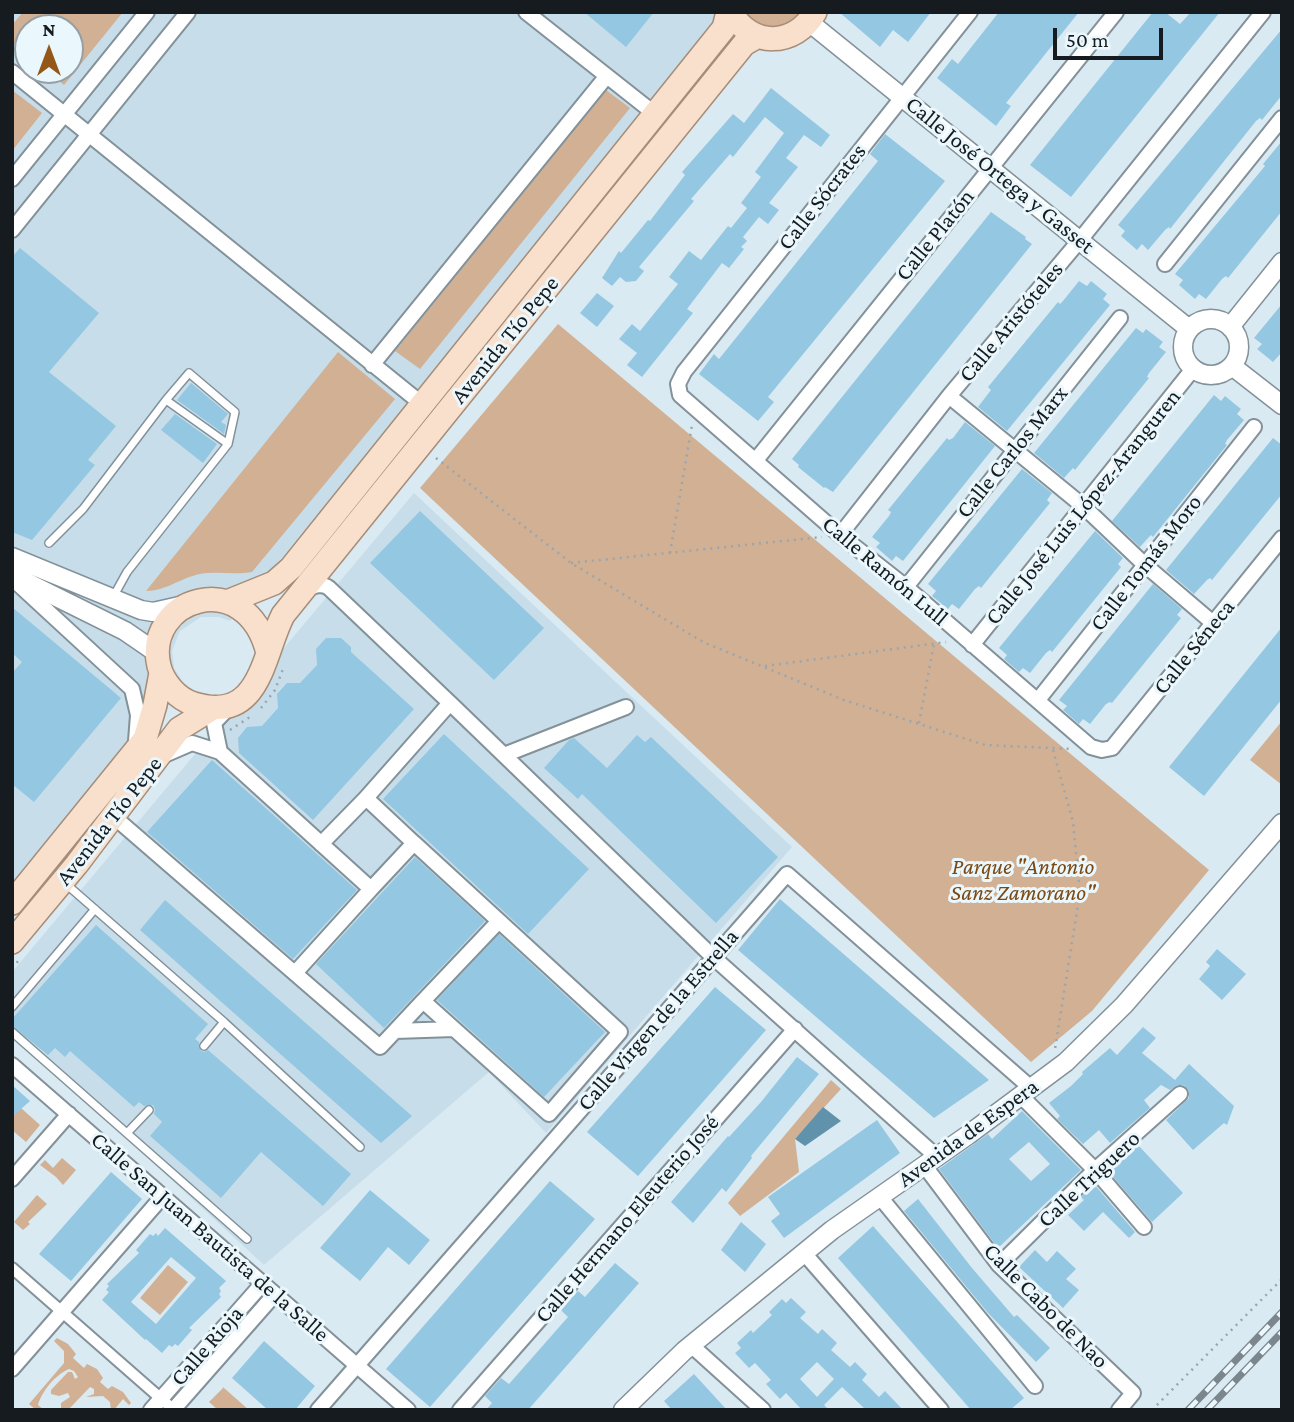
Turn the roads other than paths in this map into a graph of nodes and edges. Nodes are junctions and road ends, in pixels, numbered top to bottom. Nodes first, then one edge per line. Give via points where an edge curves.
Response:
1 (147, 12) edge
2 (188, 12) edge
3 (526, 12) edge
4 (730, 12) edge
5 (970, 12) edge
6 (1116, 12) edge
7 (1263, 12) edge
8 (812, 17) edge
9 (758, 36) junction
10 (12, 72) edge
11 (606, 77) junction
12 (902, 96) junction
13 (655, 114) junction
14 (64, 115) junction
15 (1282, 118) edge
16 (88, 134) junction
17 (990, 167) junction
18 (12, 179) edge
19 (12, 230) edge
20 (1080, 240) junction
21 (1282, 262) edge
22 (1165, 264) dead end
23 (1120, 318) dead end
24 (1230, 327) junction
25 (1189, 329) junction
26 (372, 365) junction
27 (1232, 366) junction
28 (1193, 369) junction
29 (678, 384) joint
30 (949, 396) junction
31 (166, 400) junction
32 (422, 404) junction
33 (1282, 405) edge
34 (1254, 427) dead end
35 (228, 444) junction
36 (1015, 449) junction
37 (756, 460) junction
38 (1083, 506) junction
39 (841, 535) junction
40 (1282, 538) edge
41 (49, 543) dead end
42 (12, 557) edge
43 (1145, 565) junction
44 (12, 577) edge
45 (906, 587) junction
46 (315, 588) junction
47 (112, 599) junction
48 (198, 601) junction
49 (227, 602) junction
50 (1213, 623) junction
51 (969, 642) junction
52 (268, 653) junction
53 (159, 663) junction
54 (1038, 700) junction
55 (450, 703) junction
56 (223, 706) junction
57 (625, 707) dead end
58 (1097, 748) joint
59 (220, 752) junction
60 (147, 755) junction
61 (504, 755) junction
62 (366, 798) junction
63 (113, 816) junction
64 (1282, 823) edge
65 (414, 843) junction
66 (321, 844) junction
67 (63, 881) junction
68 (371, 889) junction
69 (12, 903) edge
70 (95, 909) junction
71 (499, 921) junction
72 (12, 942) edge
73 (713, 957) junction
74 (295, 973) junction
75 (423, 1001) junction
76 (12, 1007) edge
77 (224, 1023) junction
78 (454, 1029) junction
79 (795, 1029) junction
80 (395, 1031) junction
81 (12, 1032) edge
82 (204, 1046) dead end
83 (12, 1065) edge
84 (1026, 1092) junction
85 (1180, 1094) dead end
86 (149, 1110) dead end
87 (69, 1114) junction
88 (127, 1133) junction
89 (360, 1147) dead end
90 (931, 1161) junction
91 (1096, 1170) junction
92 (12, 1179) edge
93 (163, 1196) junction
94 (880, 1197) junction
95 (1144, 1227) dead end
96 (247, 1239) dead end
97 (804, 1253) junction
98 (999, 1265) junction
99 (12, 1268) edge
100 (262, 1283) junction
101 (275, 1294) junction
102 (62, 1312) junction
103 (691, 1345) junction
104 (357, 1365) junction
105 (12, 1368) edge
106 (1035, 1386) dead end
107 (156, 1404) edge
108 (173, 1410) edge
109 (318, 1410) edge
110 (408, 1410) edge
111 (460, 1410) edge
112 (623, 1410) edge
113 (763, 1410) edge
114 (940, 1410) edge
115 (1119, 1410) edge

1 - 14 street
2 - 16 street
3 - 11 street
4 - 9 main road via 745,30
4 - 13 main road, Avenida Tío Pepe via 724,28
5 - 12 street, Calle Sócrates
6 - 17 street, Calle Platón
7 - 20 street, Calle Aristóteles
8 - 9 main road via 801,30 780,38
8 - 12 street, Calle José Ortega y Gasset
9 - 46 main road, Avenida Tío Pepe via 744,44 330,556
10 - 14 street
11 - 13 street
11 - 26 street
12 - 17 street, Calle José Ortega y Gasset
12 - 29 street, Calle Sócrates
13 - 32 main road, Avenida Tío Pepe
14 - 16 street
14 - 18 street
15 - 22 street
16 - 19 street
16 - 26 street
17 - 20 street, Calle José Ortega y Gasset
17 - 37 street, Calle Platón
20 - 25 street, Calle José Ortega y Gasset
20 - 30 street, Calle Aristóteles
21 - 24 street
23 - 36 street, Calle Carlos Marx
24 - 25 street via 1208,319
24 - 27 street via 1238,340
25 - 28 street via 1182,344
26 - 32 street
27 - 28 street via 1215,375
27 - 33 street
28 - 38 street, Calle José Luis López-Aranguren
29 - 37 street, Calle Ramón Lull via 680,395
30 - 36 street
30 - 39 street, Calle Aristóteles
31 - 35 lane
31 - 35 lane via 189,373 235,412
31 - 41 lane via 86,506
32 - 49 main road, Avenida Tío Pepe via 291,568 274,583
34 - 43 street, Calle Tomás Moro
35 - 47 lane via 127,572
36 - 38 street
36 - 45 street, Calle Carlos Marx
37 - 39 street, Calle Ramón Lull
38 - 43 street
38 - 51 street, Calle José Luis López-Aranguren
39 - 45 street, Calle Ramón Lull
40 - 50 street, Calle Séneca
42 - 47 street
43 - 50 street
43 - 54 street, Calle Tomás Moro
44 - 53 street via 125,631
44 - 60 street via 132,689
45 - 51 street, Calle Ramón Lull
46 - 52 main road, Avenida Tío Pepe via 283,615
46 - 55 street, Calle Cabo de Nao
47 - 48 street via 153,612
48 - 49 main road
48 - 53 main road via 185,606 165,626 159,639
49 - 52 main road via 256,622
50 - 58 street, Calle Séneca via 1112,748
51 - 54 street, Calle Ramón Lull
52 - 56 main road via 257,684
53 - 56 main road via 173,692 191,704
53 - 60 main road, Avenida Tío Pepe via 145,739
54 - 58 street, Calle Ramón Lull
55 - 61 street, Calle Cabo de Nao
55 - 62 street
56 - 59 street via 214,723
56 - 60 main road, Avenida Tío Pepe via 179,729
57 - 61 street
59 - 60 street via 192,743
59 - 66 street
60 - 63 main road, Avenida Tío Pepe
60 - 69 main road, Avenida Tío Pepe
61 - 73 street, Calle Cabo de Nao
62 - 65 street
62 - 66 street
63 - 67 main road, Avenida Tío Pepe
63 - 74 street
64 - 84 street, Avenida de Espera via 1124,1005 1066,1062
65 - 68 street
65 - 71 street
66 - 68 street
67 - 70 lane
67 - 72 main road, Avenida Tío Pepe
68 - 74 street
70 - 76 lane
70 - 77 lane
71 - 75 street
71 - 78 street via 620,1032 550,1114
73 - 79 street, Calle Cabo de Nao
73 - 84 street, Calle Virgen de la Estrella via 787,874
73 - 104 street, Calle Virgen de la Estrella
74 - 80 street via 380,1047
75 - 78 street
75 - 80 street
77 - 82 lane
77 - 89 lane
78 - 80 street
79 - 90 street, Calle Cabo de Nao
79 - 111 street, Calle Hermano Eleuterio José
81 - 88 lane
83 - 87 street, Calle San Juan Bautista de la Salle
84 - 90 street, Avenida de Espera
84 - 91 street
85 - 91 street, Calle Triguero
86 - 88 lane
87 - 92 street
87 - 93 street, Calle San Juan Bautista de la Salle
88 - 96 lane
90 - 94 street, Avenida de Espera
90 - 98 street, Calle Cabo de Nao
91 - 95 street
91 - 98 street, Calle Triguero
93 - 100 street, Calle San Juan Bautista de la Salle
93 - 102 street
94 - 97 street, Avenida de Espera
94 - 106 street
97 - 103 street, Avenida de Espera
97 - 114 street
98 - 115 street, Calle Cabo de Nao via 1133,1393
99 - 102 street
100 - 101 street, Calle San Juan Bautista de la Salle
100 - 107 street, Calle Rioja
101 - 104 street, Calle San Juan Bautista de la Salle
101 - 108 street, Calle Rioja
102 - 105 street
102 - 107 street
103 - 112 street, Avenida de Espera
103 - 113 street
104 - 109 street, Calle Virgen de la Estrella
104 - 110 street, Calle San Juan Bautista de la Salle
107 - 108 street

